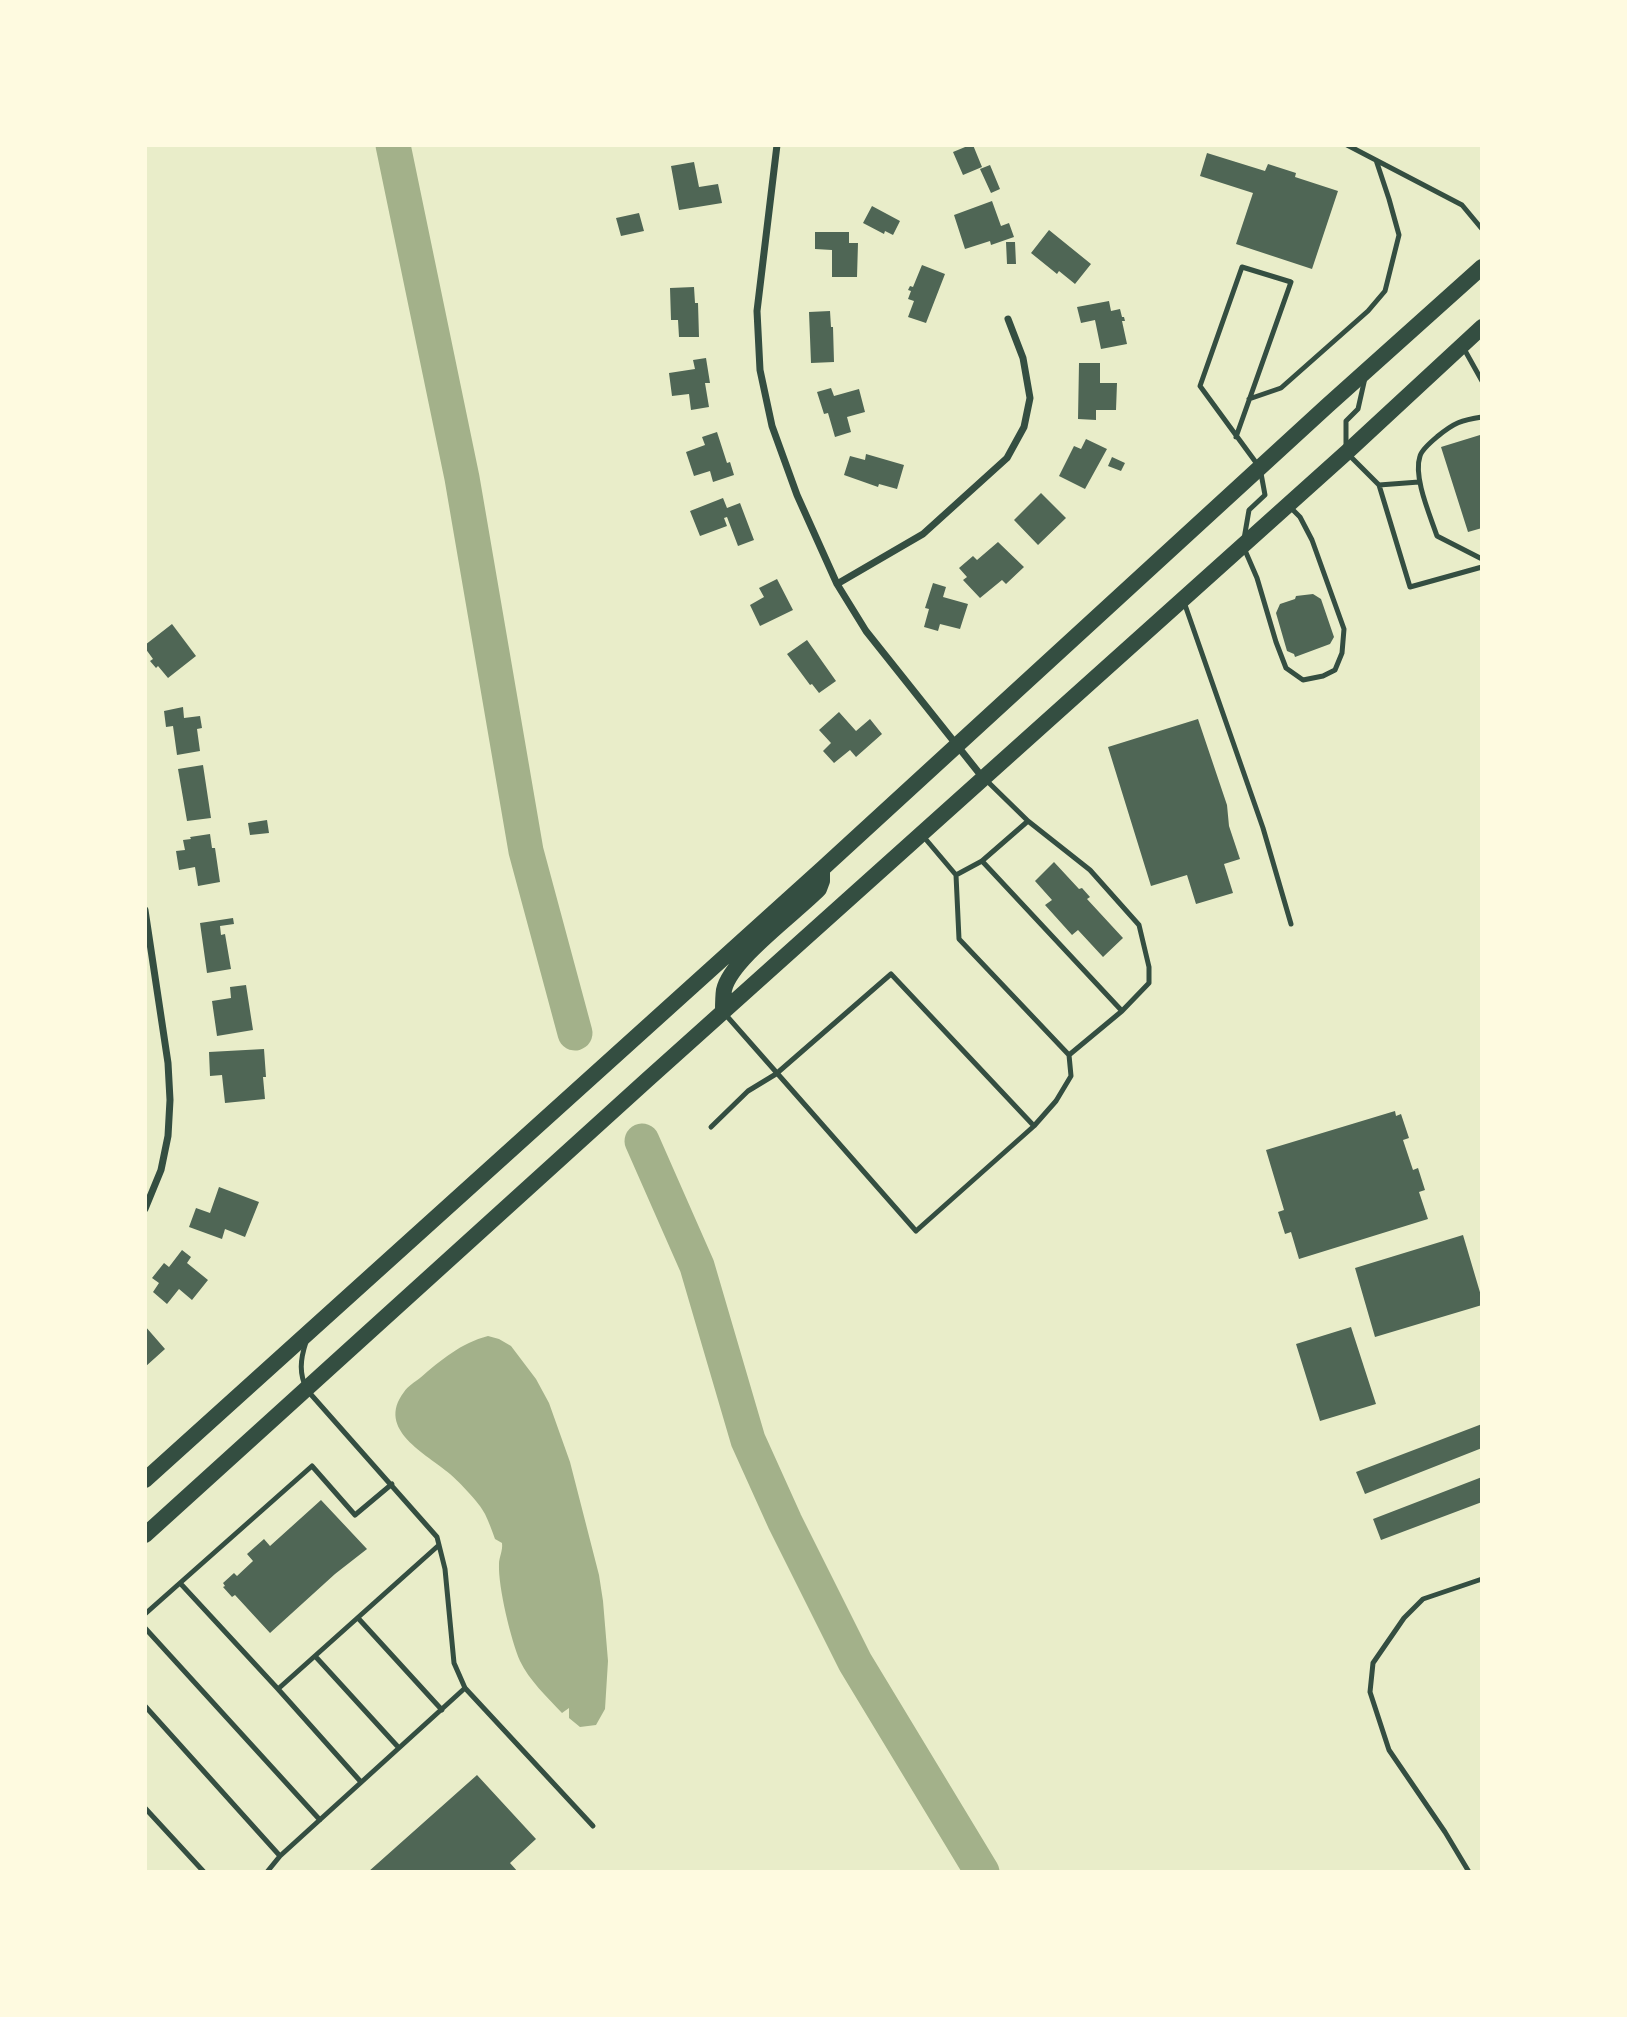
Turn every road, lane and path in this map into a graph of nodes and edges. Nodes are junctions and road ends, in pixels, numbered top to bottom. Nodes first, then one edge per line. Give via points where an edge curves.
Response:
1 (777, 145) edge
2 (1347, 145) edge
3 (1376, 160) junction
4 (1482, 229) edge
5 (1482, 267) edge
6 (1008, 319) dead end
7 (1482, 327) edge
8 (1462, 345) junction
9 (1367, 370) junction
10 (1482, 381) edge
11 (1249, 400) junction
12 (1482, 417) edge
13 (1236, 437) junction
14 (1347, 452) junction
15 (1259, 468) junction
16 (1419, 482) junction
17 (1379, 485) junction
18 (1288, 505) junction
19 (1243, 545) junction
20 (1482, 559) edge
21 (1482, 567) edge
22 (837, 584) junction
23 (1183, 599) junction
24 (958, 745) junction
25 (983, 778) junction
26 (1028, 821) junction
27 (921, 834) junction
28 (982, 861) junction
29 (822, 869) junction
30 (956, 874) junction
31 (145, 910) edge
32 (1292, 924) dead end
33 (147, 938) edge
34 (1122, 1011) junction
35 (723, 1012) junction
36 (1069, 1055) junction
37 (776, 1074) junction
38 (1034, 1126) junction
39 (711, 1127) dead end
40 (145, 1209) edge
41 (309, 1332) junction
42 (307, 1390) junction
43 (145, 1480) edge
44 (391, 1484) junction
45 (145, 1535) edge
46 (439, 1545) junction
47 (1482, 1579) edge
48 (180, 1583) junction
49 (145, 1614) edge
50 (358, 1618) junction
51 (145, 1628) edge
52 (315, 1656) junction
53 (465, 1688) junction
54 (278, 1689) junction
55 (145, 1706) edge
56 (442, 1710) junction
57 (399, 1748) junction
58 (362, 1782) junction
59 (145, 1808) edge
60 (320, 1820) junction
61 (593, 1826) dead end
62 (280, 1856) junction
63 (204, 1872) edge
64 (267, 1872) edge
65 (1468, 1872) edge

1 - 22 street via 757,311 760,370 784,461
2 - 3 lane
3 - 4 lane via 1462,205
3 - 11 lane via 1399,235 1385,290 1368,311 1281,388
5 - 9 main road
6 - 22 street via 1023,358 1030,398 1024,427 1007,458 923,534
7 - 8 main road
8 - 10 lane
8 - 14 main road
9 - 14 lane via 1358,409 1346,421
9 - 15 main road
11 - 13 lane
11 - 13 lane via 1291,282 1242,267 1200,386
12 - 16 lane via 1453,424 1430,443 1420,456
13 - 15 lane
14 - 17 lane
14 - 18 main road
15 - 19 lane via 1265,495 1249,510
15 - 24 main road
16 - 17 lane
16 - 20 lane via 1437,536
17 - 21 lane via 1410,587
18 - 19 main road
18 - 19 lane via 1312,540 1344,629 1335,670 1303,680 1286,668
19 - 23 main road
22 - 24 street via 866,631
23 - 25 main road
23 - 32 lane
24 - 25 street
24 - 29 main road
25 - 26 lane
25 - 27 main road
26 - 28 lane
26 - 34 lane via 1090,870 1139,925 1149,983
27 - 30 lane
27 - 35 main road
28 - 30 lane
28 - 34 lane
29 - 35 main road via 819,889 730,977 724,988
29 - 41 main road
30 - 36 lane via 959,939
31 - 33 street
33 - 40 street via 170,1100 161,1170
34 - 36 lane
35 - 37 lane
35 - 42 main road
36 - 38 lane via 1071,1076
37 - 38 lane via 891,974
37 - 38 lane via 916,1231
37 - 39 lane via 748,1091
41 - 42 lane via 300,1362
41 - 43 main road
42 - 44 lane
42 - 45 main road
44 - 46 lane
44 - 48 lane via 355,1516 312,1466
46 - 50 lane
46 - 53 lane via 446,1569 454,1663
47 - 65 lane via 1423,1599 1404,1618 1373,1663 1370,1692 1389,1750
48 - 49 lane
48 - 54 lane
50 - 52 lane
50 - 56 lane
51 - 60 lane
52 - 54 lane
52 - 57 lane
53 - 56 lane
53 - 61 lane
54 - 58 lane
55 - 62 lane
56 - 57 lane
57 - 58 lane
58 - 60 lane
59 - 63 lane
60 - 62 lane
62 - 64 lane

